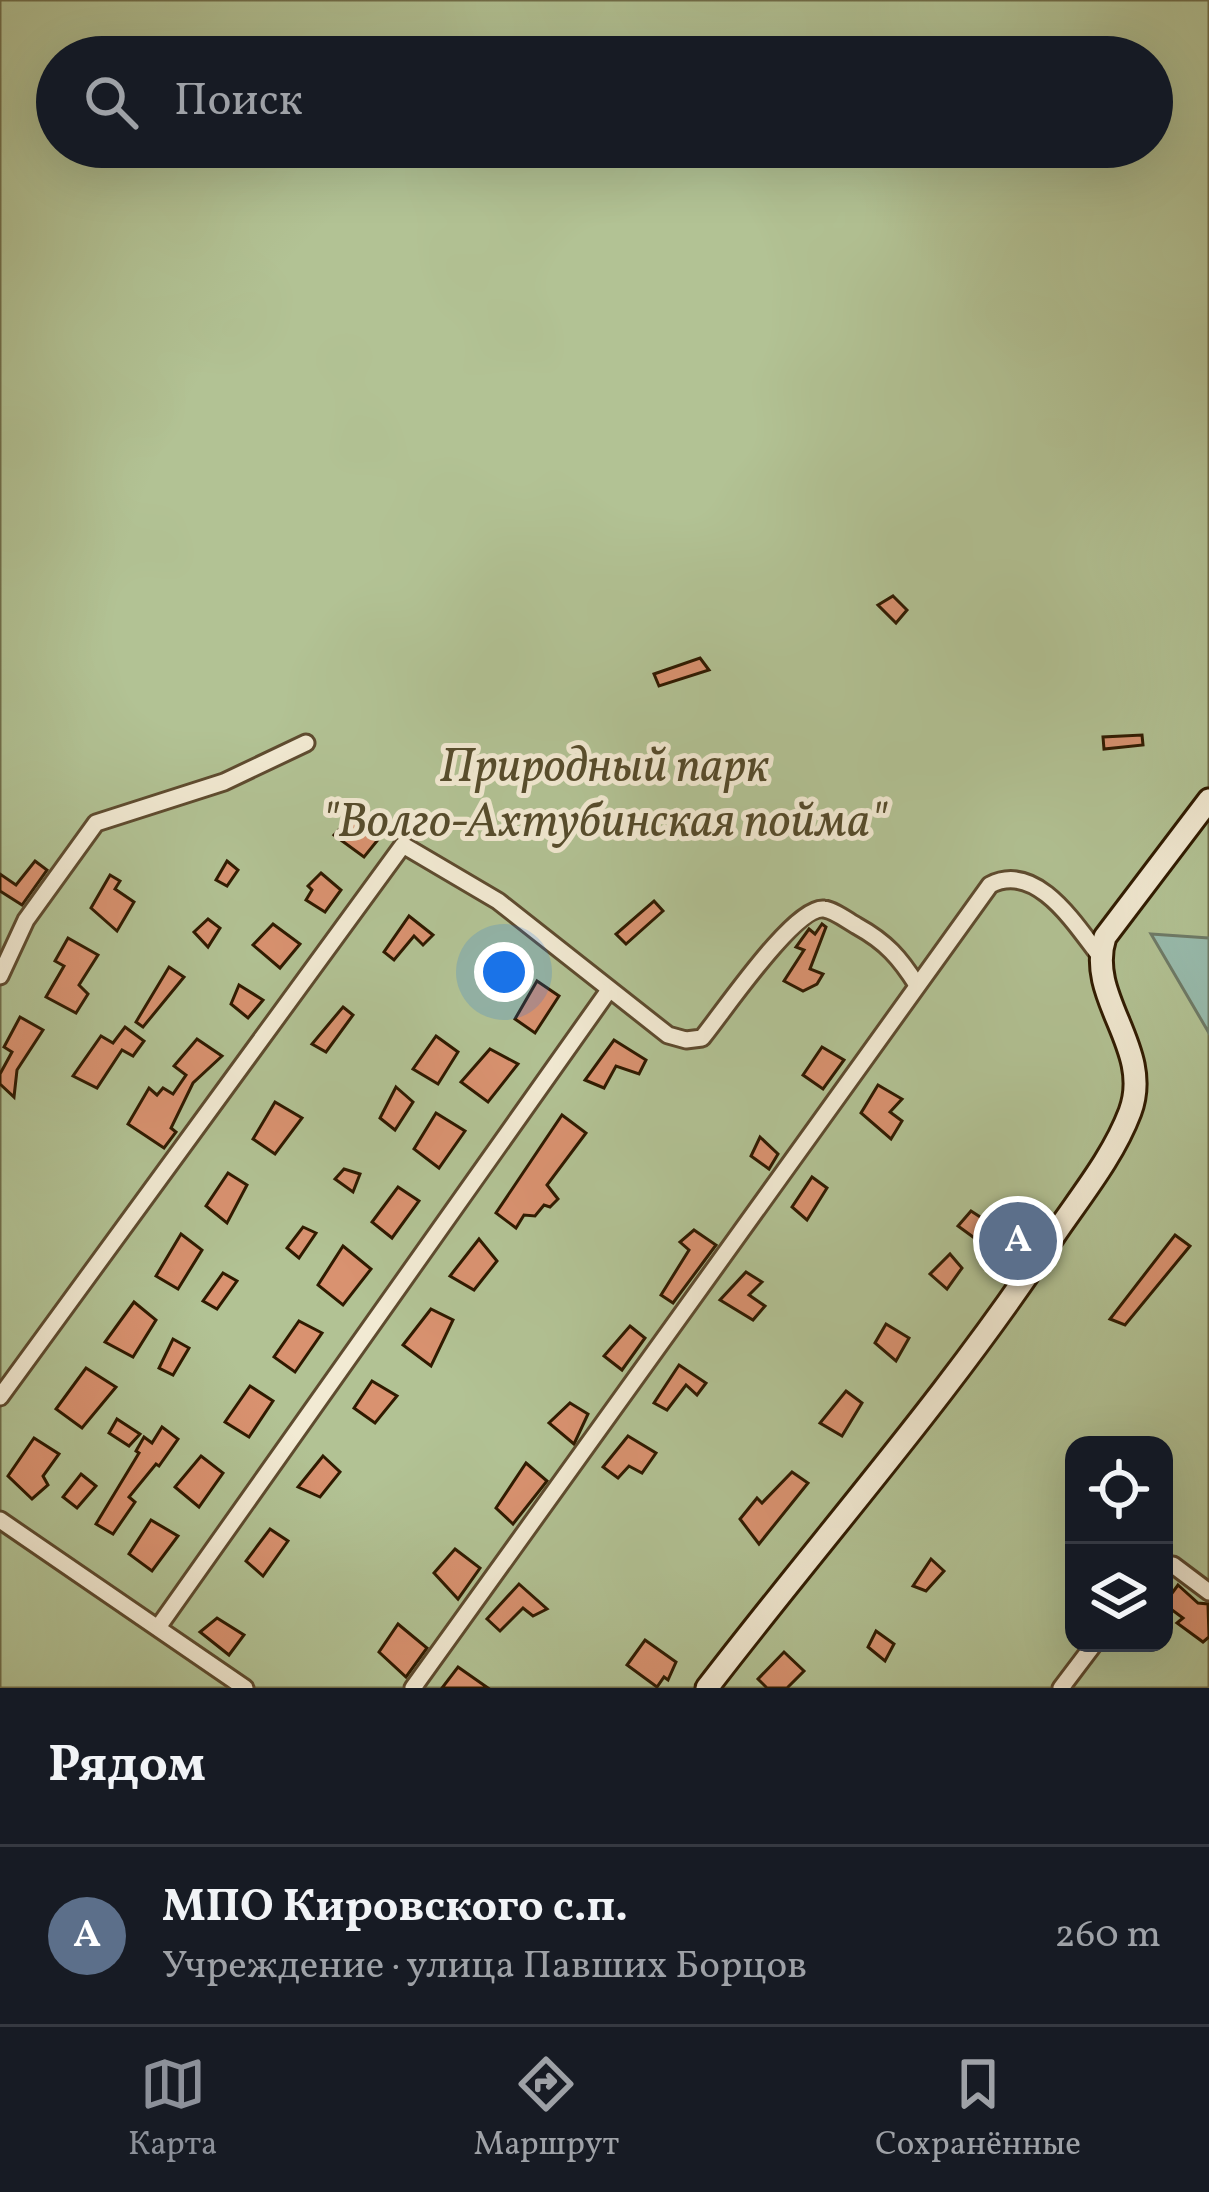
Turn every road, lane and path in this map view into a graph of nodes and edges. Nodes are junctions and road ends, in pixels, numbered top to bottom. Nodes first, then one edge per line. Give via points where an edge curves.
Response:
1 (306, 743) dead end
2 (1209, 800) edge
3 (1102, 946) junction
4 (0, 976) edge
5 (917, 985) junction
6 (609, 990) junction
7 (0, 1397) edge
8 (0, 1520) edge
9 (1173, 1565) edge
10 (1209, 1592) edge
11 (159, 1626) junction
12 (1088, 1652) edge
13 (712, 1686) edge
14 (245, 1688) edge
15 (413, 1688) edge
16 (1061, 1688) edge

1 - 4 street via 224,782 96,823 26,920
2 - 3 street
3 - 5 street via 1048,895 1003,878
3 - 13 street via 1102,975 1137,1077 1131,1110 1108,1154 1013,1297
5 - 6 street via 884,941 825,908 809,911 772,949 702,1038 668,1035
5 - 15 street
6 - 7 street via 498,902 404,845
6 - 11 street
8 - 11 street
9 - 10 street
11 - 14 street
12 - 16 street

